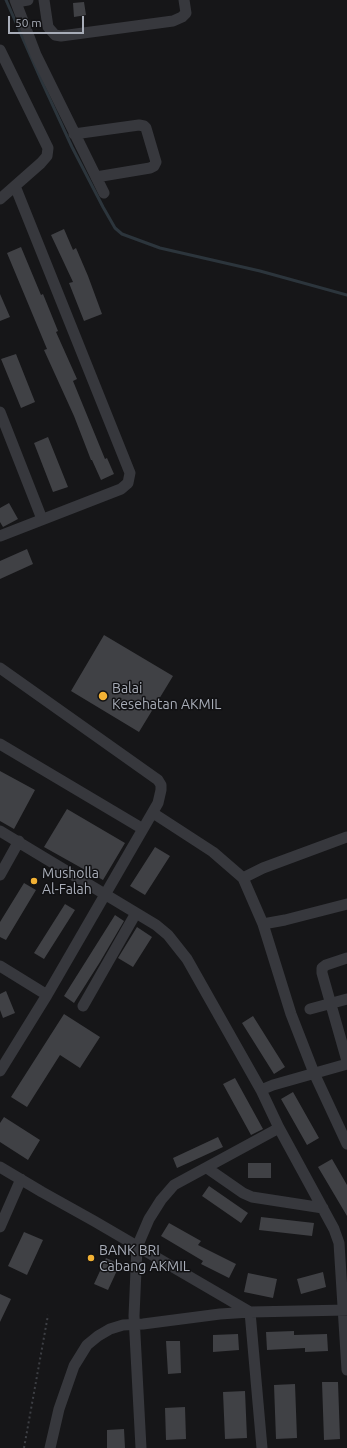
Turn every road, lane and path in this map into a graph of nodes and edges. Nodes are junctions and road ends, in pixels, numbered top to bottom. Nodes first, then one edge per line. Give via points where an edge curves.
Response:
1 (28, 0) edge
2 (44, 0) edge
3 (184, 0) edge
4 (16, 1) edge
5 (2, 57) edge
6 (74, 134) junction
7 (96, 177) junction
8 (15, 186) junction
9 (104, 193) dead end
10 (0, 199) edge
11 (0, 412) edge
12 (42, 519) junction
13 (0, 536) edge
14 (0, 668) edge
15 (0, 744) edge
16 (152, 813) junction
17 (143, 829) junction
18 (0, 831) edge
19 (347, 837) edge
20 (19, 841) junction
21 (0, 876) edge
22 (247, 876) junction
23 (105, 894) junction
24 (347, 904) edge
25 (136, 913) junction
26 (263, 924) junction
27 (347, 958) edge
28 (0, 966) edge
29 (47, 994) junction
30 (347, 999) edge
31 (331, 1004) junction
32 (83, 1006) dead end
33 (310, 1009) dead end
34 (344, 1064) edge
35 (0, 1071) edge
36 (318, 1073) junction
37 (261, 1090) junction
38 (279, 1128) junction
39 (347, 1144) edge
40 (0, 1167) edge
41 (207, 1168) junction
42 (21, 1179) junction
43 (323, 1208) junction
44 (0, 1227) edge
45 (136, 1247) junction
46 (345, 1310) edge
47 (250, 1312) junction
48 (48, 1315) dead end
49 (134, 1324) junction
50 (347, 1370) edge
51 (24, 1448) edge
52 (50, 1448) edge
53 (141, 1448) edge
54 (262, 1448) edge

1 - 4 street
2 - 3 street via 48,27 55,35 61,36 173,22 186,13
4 - 6 street via 36,55
5 - 8 street via 48,148 48,156
6 - 7 street
6 - 7 street via 140,125 146,128 156,162 154,166
7 - 9 street
8 - 10 street
8 - 12 street via 130,473 128,483 121,490
11 - 12 street
12 - 13 street
14 - 16 street via 158,780 161,785 159,799
15 - 17 street
16 - 17 street
16 - 22 street
17 - 23 street
18 - 20 street
19 - 22 street
20 - 21 street
20 - 23 street
22 - 26 street
23 - 25 street
23 - 29 street
24 - 26 street
25 - 32 street
25 - 37 street via 168,935 187,959
26 - 36 street via 291,1014
27 - 31 street via 322,968
28 - 29 street
29 - 35 street
30 - 31 street
31 - 33 street
31 - 34 street
34 - 36 street
36 - 37 street
36 - 39 street
37 - 38 street
38 - 41 street
38 - 43 street
40 - 42 street
41 - 43 street via 252,1197
41 - 45 street via 174,1185 161,1200
42 - 44 street
42 - 45 street
43 - 46 street via 339,1243
45 - 47 street
45 - 49 street
46 - 47 street
46 - 50 street
47 - 49 street
47 - 54 street
48 - 51 path
49 - 52 street via 110,1329 87,1345 74,1366 59,1409
49 - 53 street

